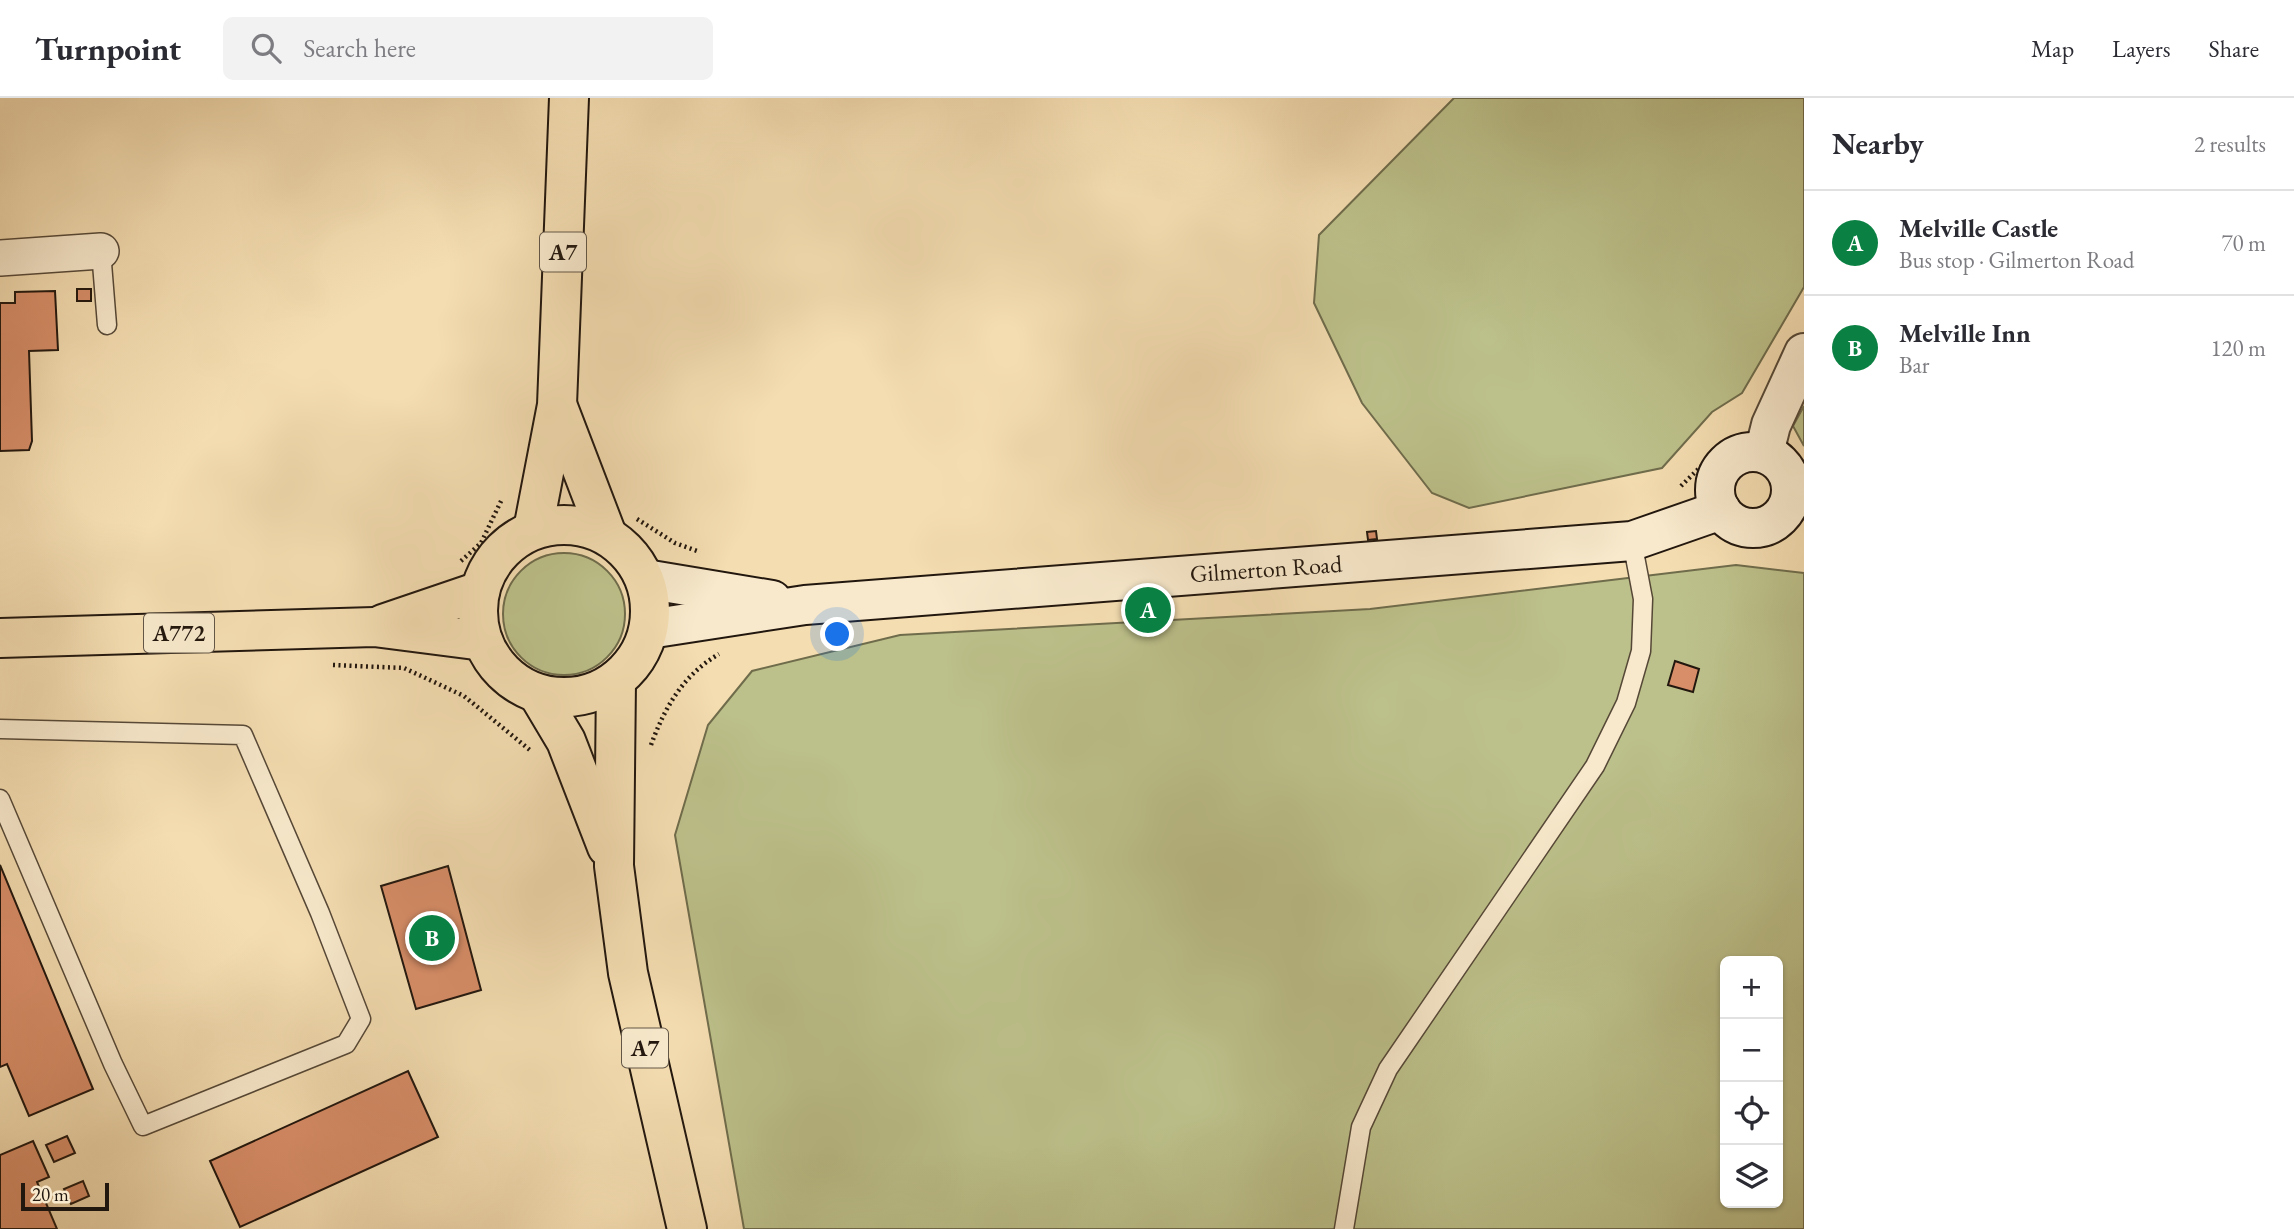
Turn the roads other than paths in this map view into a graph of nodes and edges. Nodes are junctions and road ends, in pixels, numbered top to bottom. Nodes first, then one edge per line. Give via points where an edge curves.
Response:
1 (569, 98) edge
2 (101, 251) joint
3 (0, 258) edge
4 (107, 325) dead end
5 (1804, 353) edge
6 (557, 405) junction
7 (1750, 442) junction
8 (1721, 510) junction
9 (1795, 514) edge
10 (619, 523) junction
11 (533, 530) junction
12 (1632, 541) junction
13 (467, 579) junction
14 (645, 579) junction
15 (805, 605) junction
16 (374, 627) junction
17 (649, 629) junction
18 (0, 638) edge
19 (482, 641) junction
20 (616, 681) junction
21 (538, 694) junction
22 (0, 729) edge
23 (0, 799) edge
24 (614, 866) junction
25 (687, 1229) edge
26 (1344, 1229) edge

1 - 6 main road, A7
2 - 3 street
2 - 4 lane
5 - 7 main road via 1771,425
6 - 10 main road, A7
6 - 11 main road, A7
7 - 8 main road via 1745,453 1721,469 1715,487
7 - 9 main road via 1784,467
8 - 9 main road via 1737,525 1749,528
8 - 12 main road, Gilmerton Road
10 - 11 main road
10 - 14 main road
11 - 13 main road via 514,540 487,572
12 - 15 main road, Gilmerton Road
12 - 26 lane via 1643,600 1641,651 1626,703 1595,766 1388,1069 1361,1127
13 - 16 main road, A772
13 - 19 main road
14 - 15 main road, Gilmerton Road
14 - 17 main road via 651,604
15 - 17 main road, Gilmerton Road
16 - 18 main road, A772
16 - 19 main road, A772
17 - 20 main road via 637,658
19 - 21 main road via 504,674
20 - 21 main road via 598,691 559,700
20 - 24 main road, A7
21 - 24 main road, A7 via 566,741
22 - 23 lane via 243,735 361,1019 346,1044 143,1126
24 - 25 main road, A7 via 628,973

